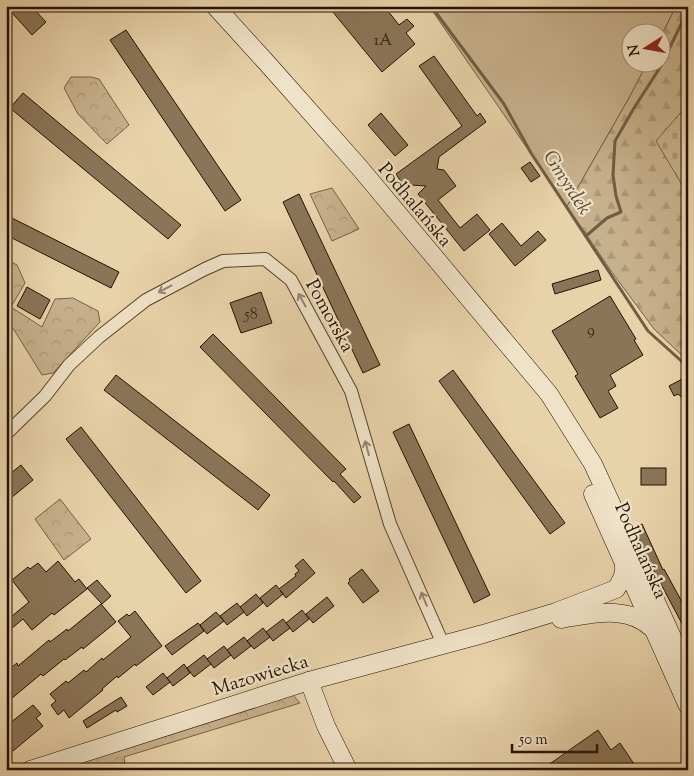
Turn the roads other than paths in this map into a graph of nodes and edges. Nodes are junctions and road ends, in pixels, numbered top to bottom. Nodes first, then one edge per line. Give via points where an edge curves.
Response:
1 (215, 6) edge
2 (6, 434) edge
3 (576, 436) junction
4 (624, 566) junction
5 (643, 573) junction
6 (616, 589) junction
7 (637, 594) junction
8 (656, 603) junction
9 (611, 612) junction
10 (504, 628) junction
11 (655, 631) junction
12 (443, 644) junction
13 (688, 672) edge
14 (309, 681) junction
15 (688, 706) edge
16 (30, 770) edge
17 (348, 770) edge

1 - 3 street, Podhalańska via 330,134 502,337 549,394
12 -> 2 street, Pomorska via 390,524 351,391 290,280 265,259 223,261 146,300 99,337
3 - 4 street, Podhalańska via 588,482
3 - 5 street, Podhalańska via 593,464
4 - 6 street
4 - 7 street, Podhalańska
5 - 7 street via 643,584
5 - 8 street, Podhalańska
6 - 7 street
6 - 10 street, Mazowiecka
7 - 8 street
7 - 9 street, Mazowiecka via 627,604
7 - 11 street, Podhalańska
8 - 13 street, Podhalańska
9 - 10 street, Mazowiecka
9 - 11 street, Mazowiecka via 642,620
10 - 12 street, Mazowiecka
11 - 15 street, Podhalańska
12 - 14 street, Mazowiecka
14 - 16 street, Mazowiecka
14 - 17 street

